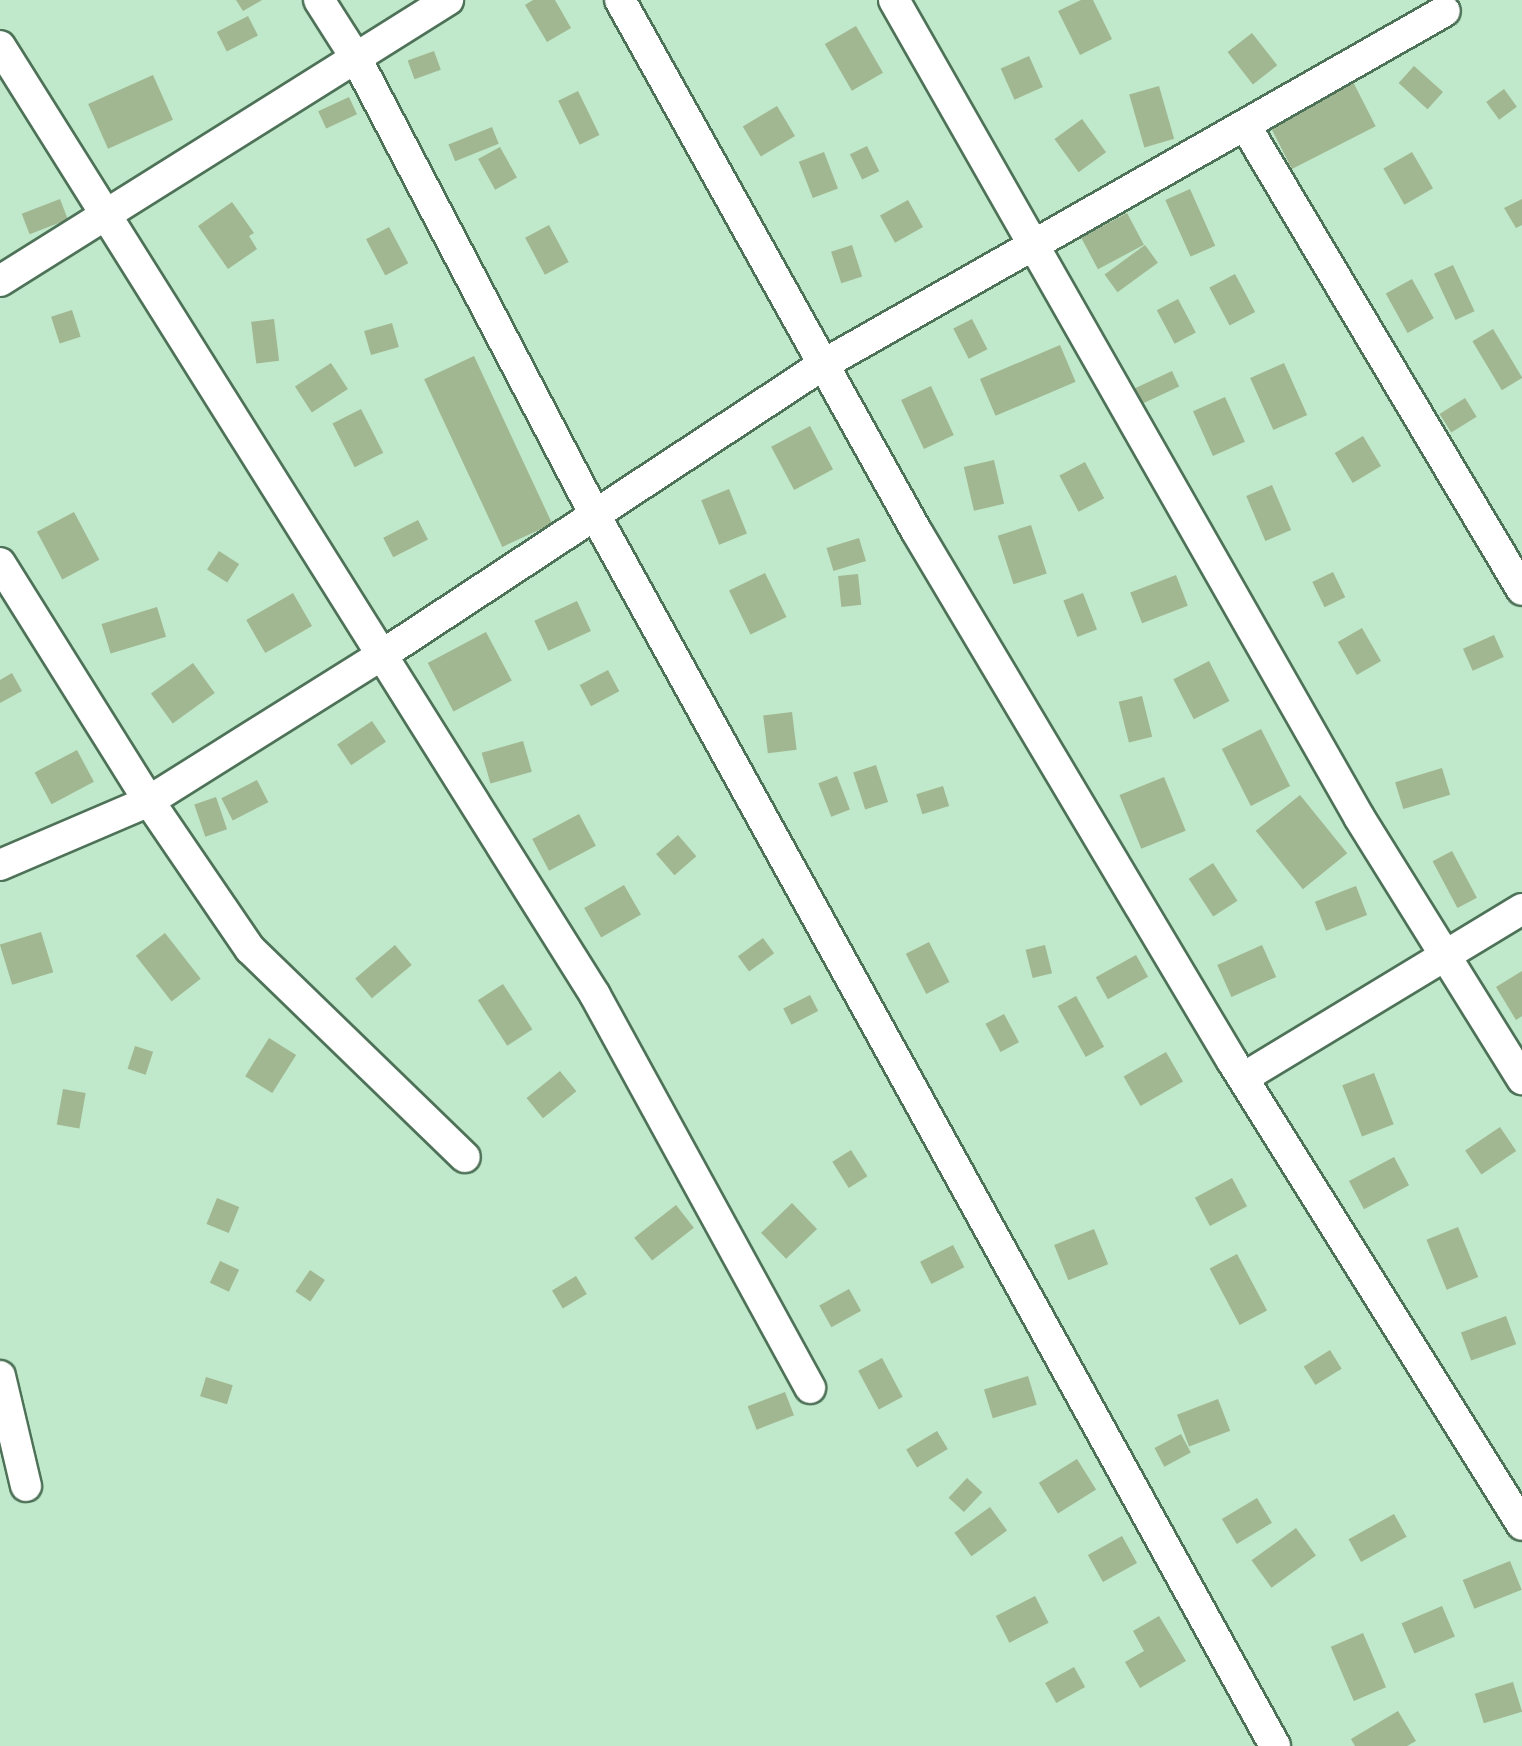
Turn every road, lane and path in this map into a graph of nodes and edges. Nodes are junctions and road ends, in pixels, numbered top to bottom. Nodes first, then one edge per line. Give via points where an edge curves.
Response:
1 (319, 0) edge
2 (448, 0) edge
3 (620, 0) edge
4 (894, 0) edge
5 (1445, 12) dead end
6 (0, 46) edge
7 (356, 58) junction
8 (1246, 125) junction
9 (105, 214) junction
10 (1035, 244) junction
11 (0, 281) edge
12 (824, 364) junction
13 (594, 515) junction
14 (0, 563) edge
15 (1522, 590) edge
16 (382, 655) junction
17 (149, 801) junction
18 (0, 865) edge
19 (1522, 909) edge
20 (1445, 955) junction
21 (1243, 1078) junction
22 (1522, 1079) edge
23 (465, 1157) dead end
24 (0, 1376) edge
25 (810, 1388) dead end
26 (26, 1486) dead end
27 (1522, 1525) edge
28 (1275, 1746) edge

1 - 7 street
2 - 7 street
3 - 12 street
4 - 10 street
5 - 8 street
6 - 9 street
7 - 9 street
7 - 13 street
8 - 10 street
8 - 15 street
9 - 11 street
9 - 16 street
10 - 12 street
10 - 20 street via 1359,817
12 - 13 street
12 - 21 street
13 - 16 street
13 - 28 street
14 - 17 street
16 - 17 street
16 - 25 street via 595,996
17 - 18 street
17 - 23 street via 250,950
19 - 20 street
20 - 21 street
20 - 22 street
21 - 27 street
24 - 26 street

